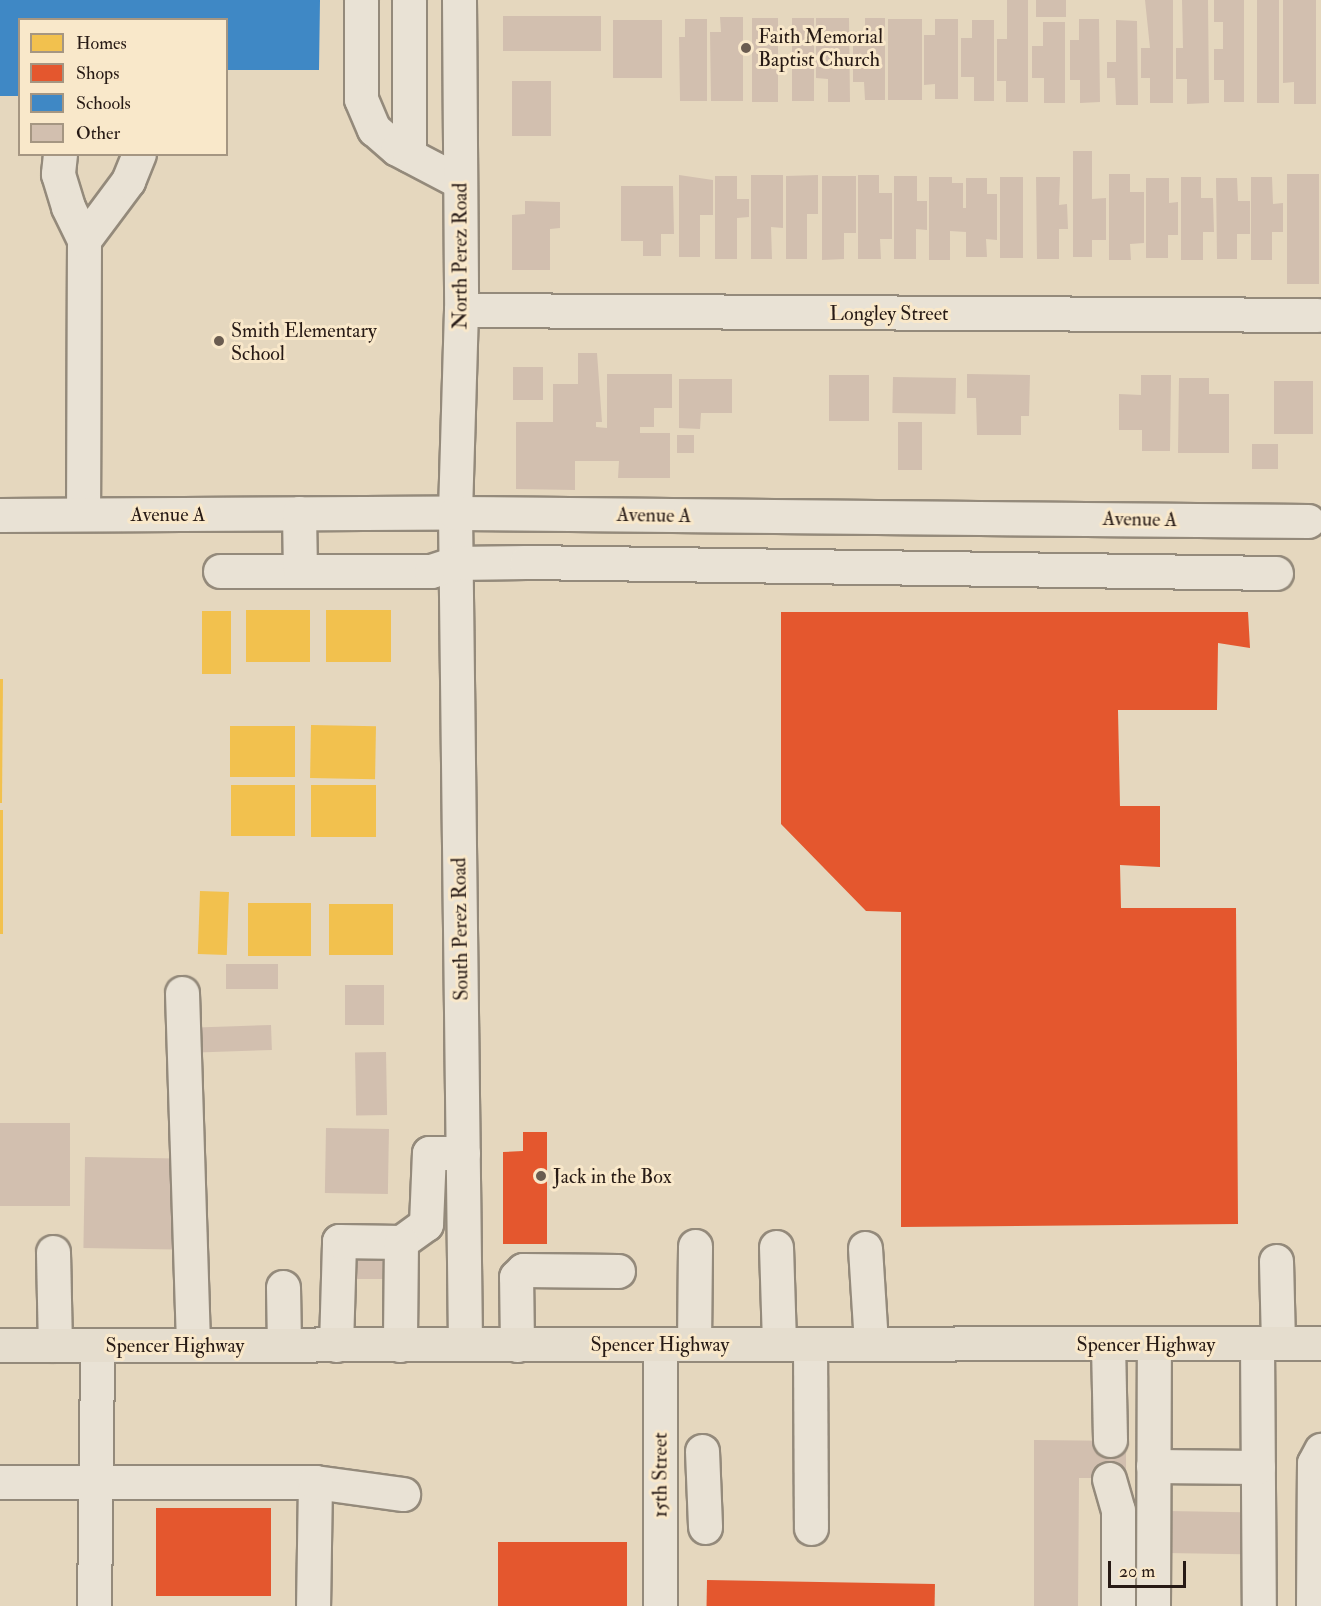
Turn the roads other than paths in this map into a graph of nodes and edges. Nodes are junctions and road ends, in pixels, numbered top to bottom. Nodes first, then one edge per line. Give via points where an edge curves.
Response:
1 (361, 0) edge
2 (409, 0) edge
3 (459, 0) edge
4 (60, 156) edge
5 (138, 156) edge
6 (409, 156) junction
7 (460, 182) junction
8 (84, 240) junction
9 (460, 310) junction
10 (1317, 315) dead end
11 (299, 513) junction
12 (455, 513) junction
13 (0, 514) edge
14 (83, 514) junction
15 (1308, 521) dead end
16 (455, 562) junction
17 (220, 571) dead end
18 (300, 571) junction
19 (1276, 573) dead end
20 (182, 993) dead end
21 (462, 1154) junction
22 (401, 1242) junction
23 (695, 1246) dead end
24 (776, 1247) dead end
25 (865, 1248) dead end
26 (52, 1252) dead end
27 (1276, 1261) dead end
28 (618, 1271) dead end
29 (283, 1287) dead end
30 (1268, 1343) junction
31 (1321, 1343) edge
32 (465, 1344) junction
33 (517, 1344) junction
34 (660, 1344) junction
35 (694, 1344) junction
36 (794, 1344) junction
37 (871, 1344) junction
38 (1108, 1344) junction
39 (1154, 1344) junction
40 (0, 1345) edge
41 (55, 1345) junction
42 (97, 1345) junction
43 (193, 1345) junction
44 (284, 1345) junction
45 (336, 1345) junction
46 (400, 1345) junction
47 (1110, 1440) dead end
48 (1321, 1450) edge
49 (702, 1451) dead end
50 (1154, 1466) junction
51 (1258, 1467) junction
52 (1109, 1479) dead end
53 (0, 1482) edge
54 (315, 1482) junction
55 (96, 1484) junction
56 (403, 1494) dead end
57 (705, 1527) dead end
58 (811, 1528) dead end
59 (94, 1606) edge
60 (313, 1606) edge
61 (660, 1606) edge
62 (1118, 1606) edge
63 (1153, 1606) edge
64 (1259, 1606) edge
65 (1313, 1606) edge

1 - 6 street via 361,99 374,129
2 - 6 street
3 - 7 street, North Perez Road
4 - 8 street via 58,174
5 - 8 street via 128,181
6 - 7 street
7 - 9 street, North Perez Road
8 - 14 street
9 - 10 street, Longley Street
9 - 12 street, North Perez Road
11 - 12 street, Avenue A
11 - 14 street, Avenue A
11 - 18 street
12 - 15 street, Avenue A
12 - 16 street, South Perez Road
13 - 14 street, Avenue A
16 - 18 street via 431,571
16 - 19 street
16 - 21 street, South Perez Road
17 - 18 street
20 - 43 street
21 - 22 street via 429,1153 426,1224
21 - 32 street, South Perez Road
22 - 45 street via 339,1241
22 - 46 street
23 - 35 street
24 - 36 street
25 - 37 street
26 - 41 street
27 - 30 street
28 - 33 street via 523,1270 516,1277
29 - 44 street
30 - 31 main road, Spencer Highway
30 - 39 main road, Spencer Highway
30 - 51 street
32 - 33 main road, Spencer Highway
32 - 46 main road, Spencer Highway
33 - 34 main road, Spencer Highway
34 - 35 main road, Spencer Highway
34 - 61 street, 15th Street
35 - 36 main road, Spencer Highway
36 - 37 main road, Spencer Highway
36 - 58 street
37 - 38 main road, Spencer Highway
38 - 39 main road, Spencer Highway
38 - 47 street
39 - 50 street
40 - 41 main road, Spencer Highway
41 - 42 main road, Spencer Highway
42 - 43 main road, Spencer Highway
42 - 55 street
43 - 44 main road, Spencer Highway
44 - 45 main road, Spencer Highway
45 - 46 main road, Spencer Highway
48 - 65 street via 1314,1463
49 - 57 street
50 - 51 street
50 - 63 street
51 - 64 street
52 - 62 street via 1118,1510
53 - 55 street
54 - 55 street
54 - 56 street
54 - 60 street
55 - 59 street

